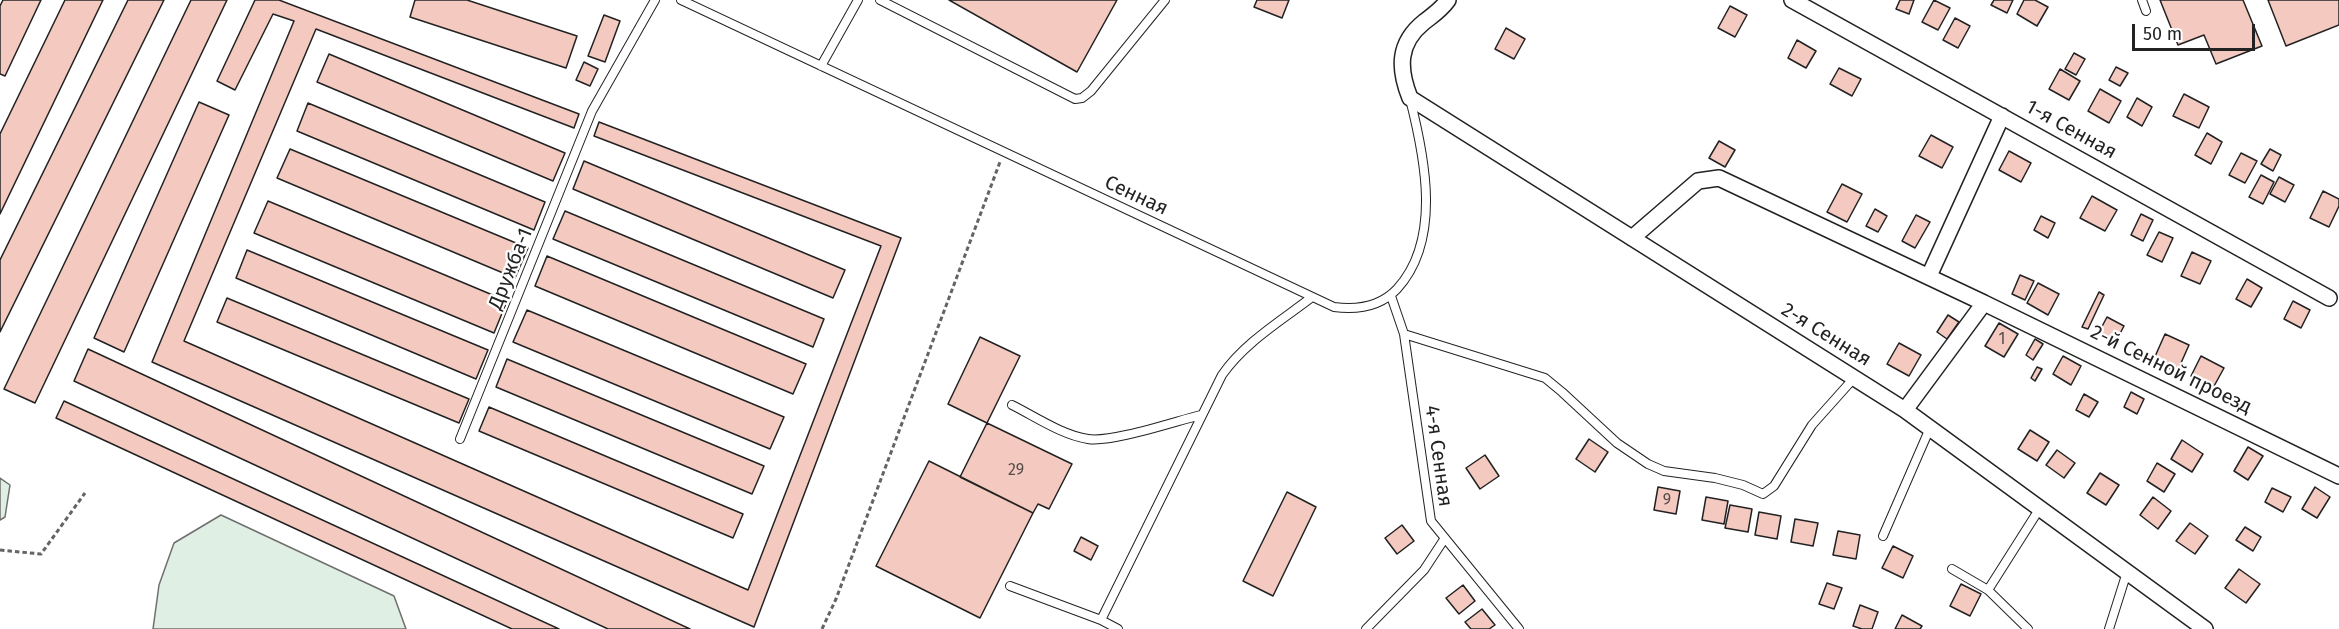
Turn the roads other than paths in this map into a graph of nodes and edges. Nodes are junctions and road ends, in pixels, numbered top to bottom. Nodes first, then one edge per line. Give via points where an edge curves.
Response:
1 (655, 0) edge
2 (681, 0) edge
3 (858, 0) edge
4 (880, 0) edge
5 (1165, 0) edge
6 (1448, 0) edge
7 (1792, 0) edge
8 (2142, 0) edge
9 (2146, 10) dead end
10 (821, 66) junction
11 (1410, 98) junction
12 (2002, 116) junction
13 (1632, 238) junction
14 (1929, 276) junction
15 (1391, 296) junction
16 (1312, 297) junction
17 (2329, 297) dead end
18 (1984, 303) junction
19 (1404, 334) junction
20 (1854, 378) junction
21 (1012, 405) dead end
22 (1905, 410) junction
23 (1202, 415) junction
24 (1930, 428) junction
25 (460, 439) dead end
26 (2339, 476) edge
27 (2040, 508) junction
28 (1883, 536) dead end
29 (1445, 538) junction
30 (1952, 569) dead end
31 (2127, 572) junction
32 (1010, 586) dead end
33 (1988, 590) junction
34 (1101, 620) junction
35 (1118, 629) edge
36 (1366, 629) edge
37 (1520, 629) edge
38 (2028, 629) edge
39 (2109, 629) edge
40 (2205, 629) edge

1 - 25 lane, Дружба-1 via 592,111
2 - 10 lane, Сенная
3 - 10 lane
4 - 5 lane via 1075,99 1091,92
6 - 11 street via 1408,38 1403,49 1405,85
7 - 12 street, 1-я Сенная
8 - 9 lane
10 - 16 lane, Сенная
11 - 13 street, 2-я Сенная
11 - 15 lane, Сенная via 1424,173 1425,220 1416,260
12 - 14 street
12 - 17 street, 1-я Сенная
13 - 14 street, 2-й Сенной проезд via 1698,181 1711,178 1728,181
13 - 20 street, 2-я Сенная
14 - 18 street, 2-й Сенной проезд
15 - 16 lane, Сенная via 1355,310 1334,307
15 - 19 lane, 4-я Сенная
16 - 23 lane via 1233,359
18 - 22 street
18 - 26 street, 2-й Сенной проезд
19 - 20 lane via 1545,378 1617,443 1648,464 1664,471 1734,483 1763,494 1774,486 1812,425
19 - 29 lane, 4-я Сенная via 1431,520
20 - 22 street, 2-я Сенная
21 - 23 lane via 1071,435 1090,440
22 - 24 street, 2-я Сенная
23 - 34 lane
24 - 27 street, 2-я Сенная
24 - 28 lane
27 - 31 street, 2-я Сенная
27 - 33 lane
29 - 36 lane via 1424,570
29 - 37 lane, 4-я Сенная
30 - 33 lane
31 - 39 lane
31 - 40 street, 2-я Сенная
32 - 34 lane
33 - 38 lane
34 - 35 lane

